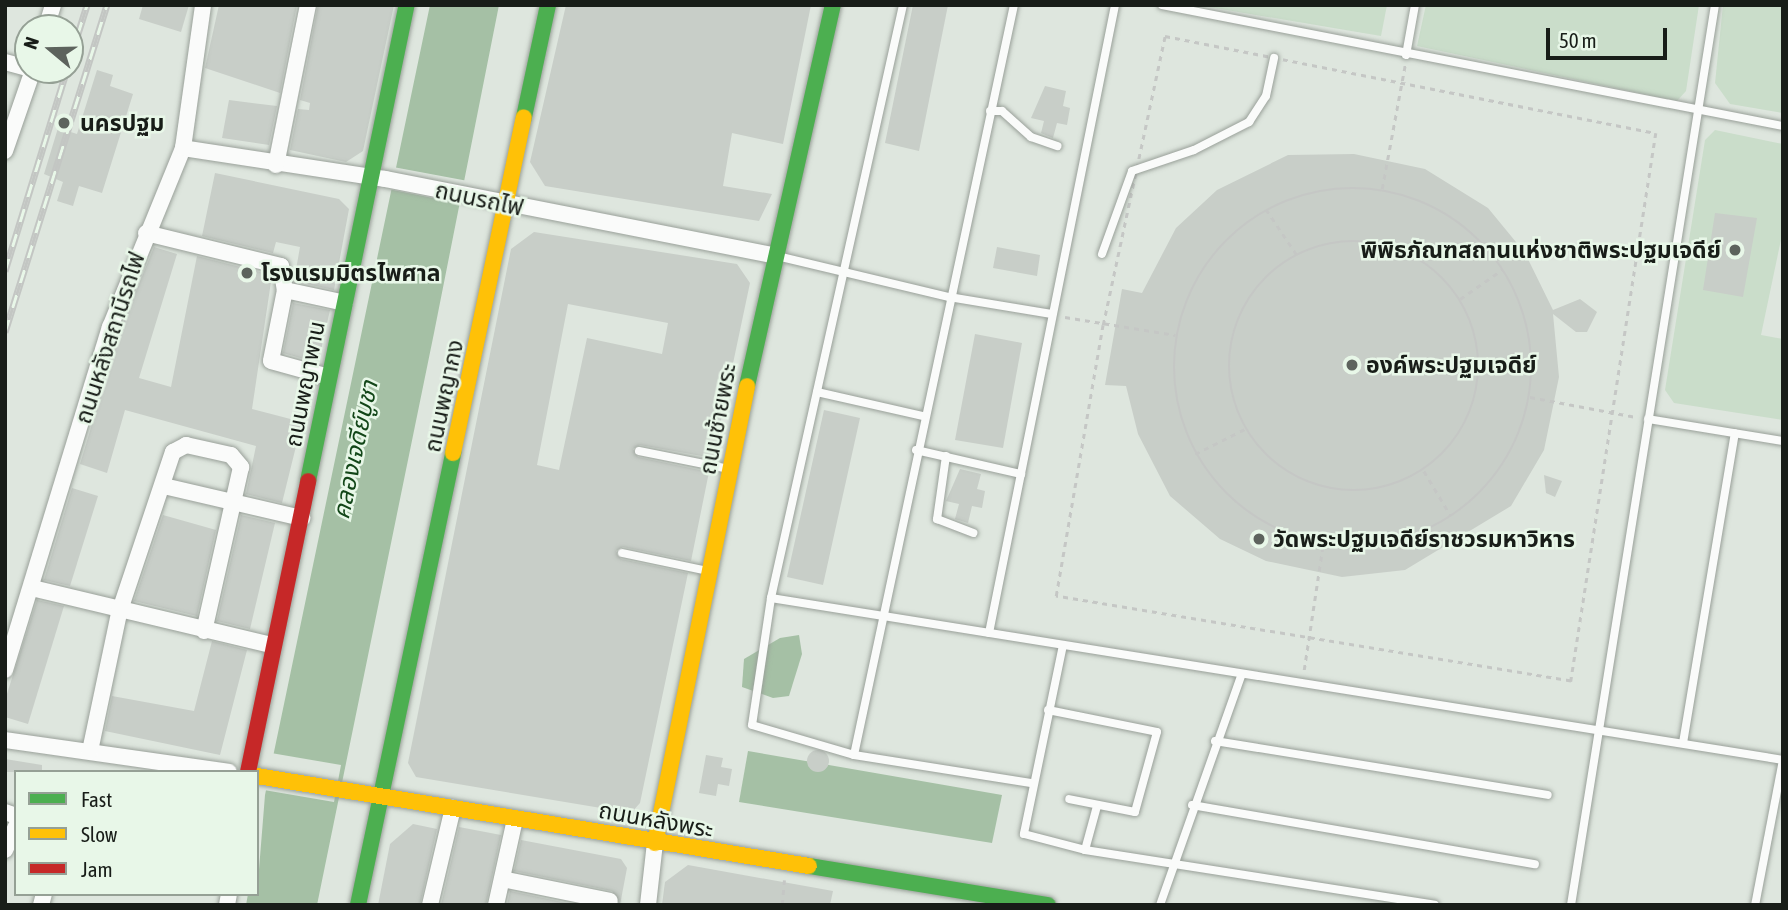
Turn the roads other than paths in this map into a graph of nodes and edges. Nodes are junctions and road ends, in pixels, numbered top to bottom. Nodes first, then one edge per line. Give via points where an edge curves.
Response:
1 (203, 5) edge
2 (308, 5) edge
3 (407, 5) edge
4 (548, 5) edge
5 (832, 5) edge
6 (904, 5) edge
7 (1014, 5) edge
8 (1115, 5) edge
9 (1162, 5) edge
10 (1415, 5) edge
11 (1716, 5) edge
12 (1406, 55) junction
13 (1274, 58) road end
14 (25, 84) edge
15 (990, 111) junction
16 (1699, 111) junction
17 (1783, 126) edge
18 (1057, 146) dead end
19 (183, 148) junction
20 (5, 150) edge
21 (276, 165) junction
22 (378, 178) junction
23 (506, 205) junction
24 (146, 233) junction
25 (1102, 254) dead end
26 (774, 256) junction
27 (844, 272) junction
28 (285, 290) junction
29 (949, 297) junction
30 (345, 303) junction
31 (1052, 314) junction
32 (330, 377) junction
33 (817, 392) junction
34 (923, 416) junction
35 (1648, 419) junction
36 (1735, 433) junction
37 (1783, 440) edge
38 (916, 450) junction
39 (639, 451) dead end
40 (946, 456) junction
41 (732, 470) junction
42 (1021, 474) junction
43 (164, 486) junction
44 (234, 502) junction
45 (302, 518) junction
46 (973, 533) dead end
47 (622, 553) dead end
48 (709, 572) junction
49 (32, 588) junction
50 (771, 598) junction
51 (119, 613) junction
52 (883, 616) junction
53 (204, 631) junction
54 (989, 633) junction
55 (272, 645) junction
56 (1063, 645) junction
57 (5, 670) edge
58 (1241, 676) junction
59 (1048, 710) junction
60 (1601, 731) junction
61 (5, 740) edge
62 (1215, 741) junction
63 (1683, 743) junction
64 (90, 751) junction
65 (854, 755) junction
66 (216, 770) edge
67 (257, 770) edge
68 (259, 775) edge
69 (1031, 783) junction
70 (378, 795) junction
71 (1548, 795) dead end
72 (1069, 799) dead end
73 (1192, 805) junction
74 (1097, 806) junction
75 (453, 808) junction
76 (516, 818) junction
77 (14, 830) edge
78 (655, 843) junction
79 (5, 850) edge
80 (1085, 850) junction
81 (1172, 864) junction
82 (1535, 864) dead end
83 (502, 879) junction
84 (610, 901) dead end
85 (358, 905) edge
86 (430, 905) edge
87 (496, 905) edge
88 (648, 905) edge
89 (1048, 905) edge
90 (1160, 905) edge
91 (1435, 905) edge
92 (1571, 905) edge
93 (1755, 905) edge

1 - 19 street, ถนนหลังสถานีรถไฟ
2 - 21 street
3 - 22 street, ถนนพญาพาน
4 - 23 street, ถนนพญากง
5 - 26 street, ถนนซ้ายพระ
6 - 27 lane
7 - 15 lane
8 - 31 lane
9 - 12 lane
10 - 12 lane
11 - 16 lane
12 - 16 lane
13 - 25 lane via 1266,96 1249,121 1127,177
14 - 20 street
15 - 18 lane via 1002,111 1031,137
15 - 29 lane
16 - 17 lane
16 - 35 lane
19 - 21 street, ถนนรถไฟ
19 - 24 street, ถนนหลังสถานีรถไฟ
21 - 22 street, ถนนรถไฟ
22 - 23 street, ถนนรถไฟ
22 - 30 street, ถนนพญาพาน
23 - 26 street, ถนนรถไฟ
23 - 70 street, ถนนพญากง
24 - 28 street via 281,266
24 - 49 street, ถนนหลังสถานีรถไฟ
26 - 27 lane
26 - 41 street, ถนนซ้ายพระ
27 - 29 lane
27 - 33 lane
28 - 30 street
28 - 32 street via 271,361
29 - 31 lane
29 - 34 lane
30 - 32 street, ถนนพญาพาน
31 - 42 lane
32 - 45 street, ถนนพญาพาน
33 - 34 lane
33 - 50 lane
34 - 38 lane
35 - 36 lane
35 - 60 lane
36 - 37 lane
36 - 63 lane
38 - 40 lane
38 - 52 lane
39 - 41 lane
40 - 42 lane
40 - 46 lane via 937,519
41 - 48 street, ถนนซ้ายพระ
42 - 54 lane
43 - 44 street
43 - 44 street via 178,447 219,452 237,458 240,467
43 - 51 street
44 - 45 street
44 - 53 street
45 - 55 street, ถนนพญาพาน
47 - 48 lane
48 - 78 street, ถนนซ้ายพระ
49 - 51 street
49 - 57 street, ถนนหลังสถานีรถไฟ
50 - 52 lane
50 - 65 lane via 752,725
51 - 53 street
51 - 64 street
52 - 54 lane
52 - 65 lane
53 - 55 street
54 - 56 lane
55 - 67 street, ถนนพญาพาน
56 - 58 lane
56 - 59 lane
58 - 60 lane
58 - 62 lane
59 - 69 lane
59 - 74 lane via 1157,732 1140,806 1130,815
60 - 63 lane
60 - 92 lane
61 - 64 street
62 - 71 lane
62 - 73 lane
63 - 93 lane via 1783,760
64 - 66 street
65 - 69 lane
68 - 70 street, ถนนหลังพระ
69 - 80 lane via 1024,834
70 - 75 street, ถนนหลังพระ
70 - 85 street, ถนนพญากง
72 - 74 lane
73 - 81 lane
73 - 82 lane
74 - 80 lane
75 - 76 street, ถนนหลังพระ
75 - 86 street
76 - 78 street, ถนนหลังพระ
76 - 83 street
77 - 79 street
78 - 88 street
78 - 89 street, ถนนหลังพระ
80 - 81 lane
81 - 90 lane
81 - 91 lane
83 - 84 street
83 - 87 street

